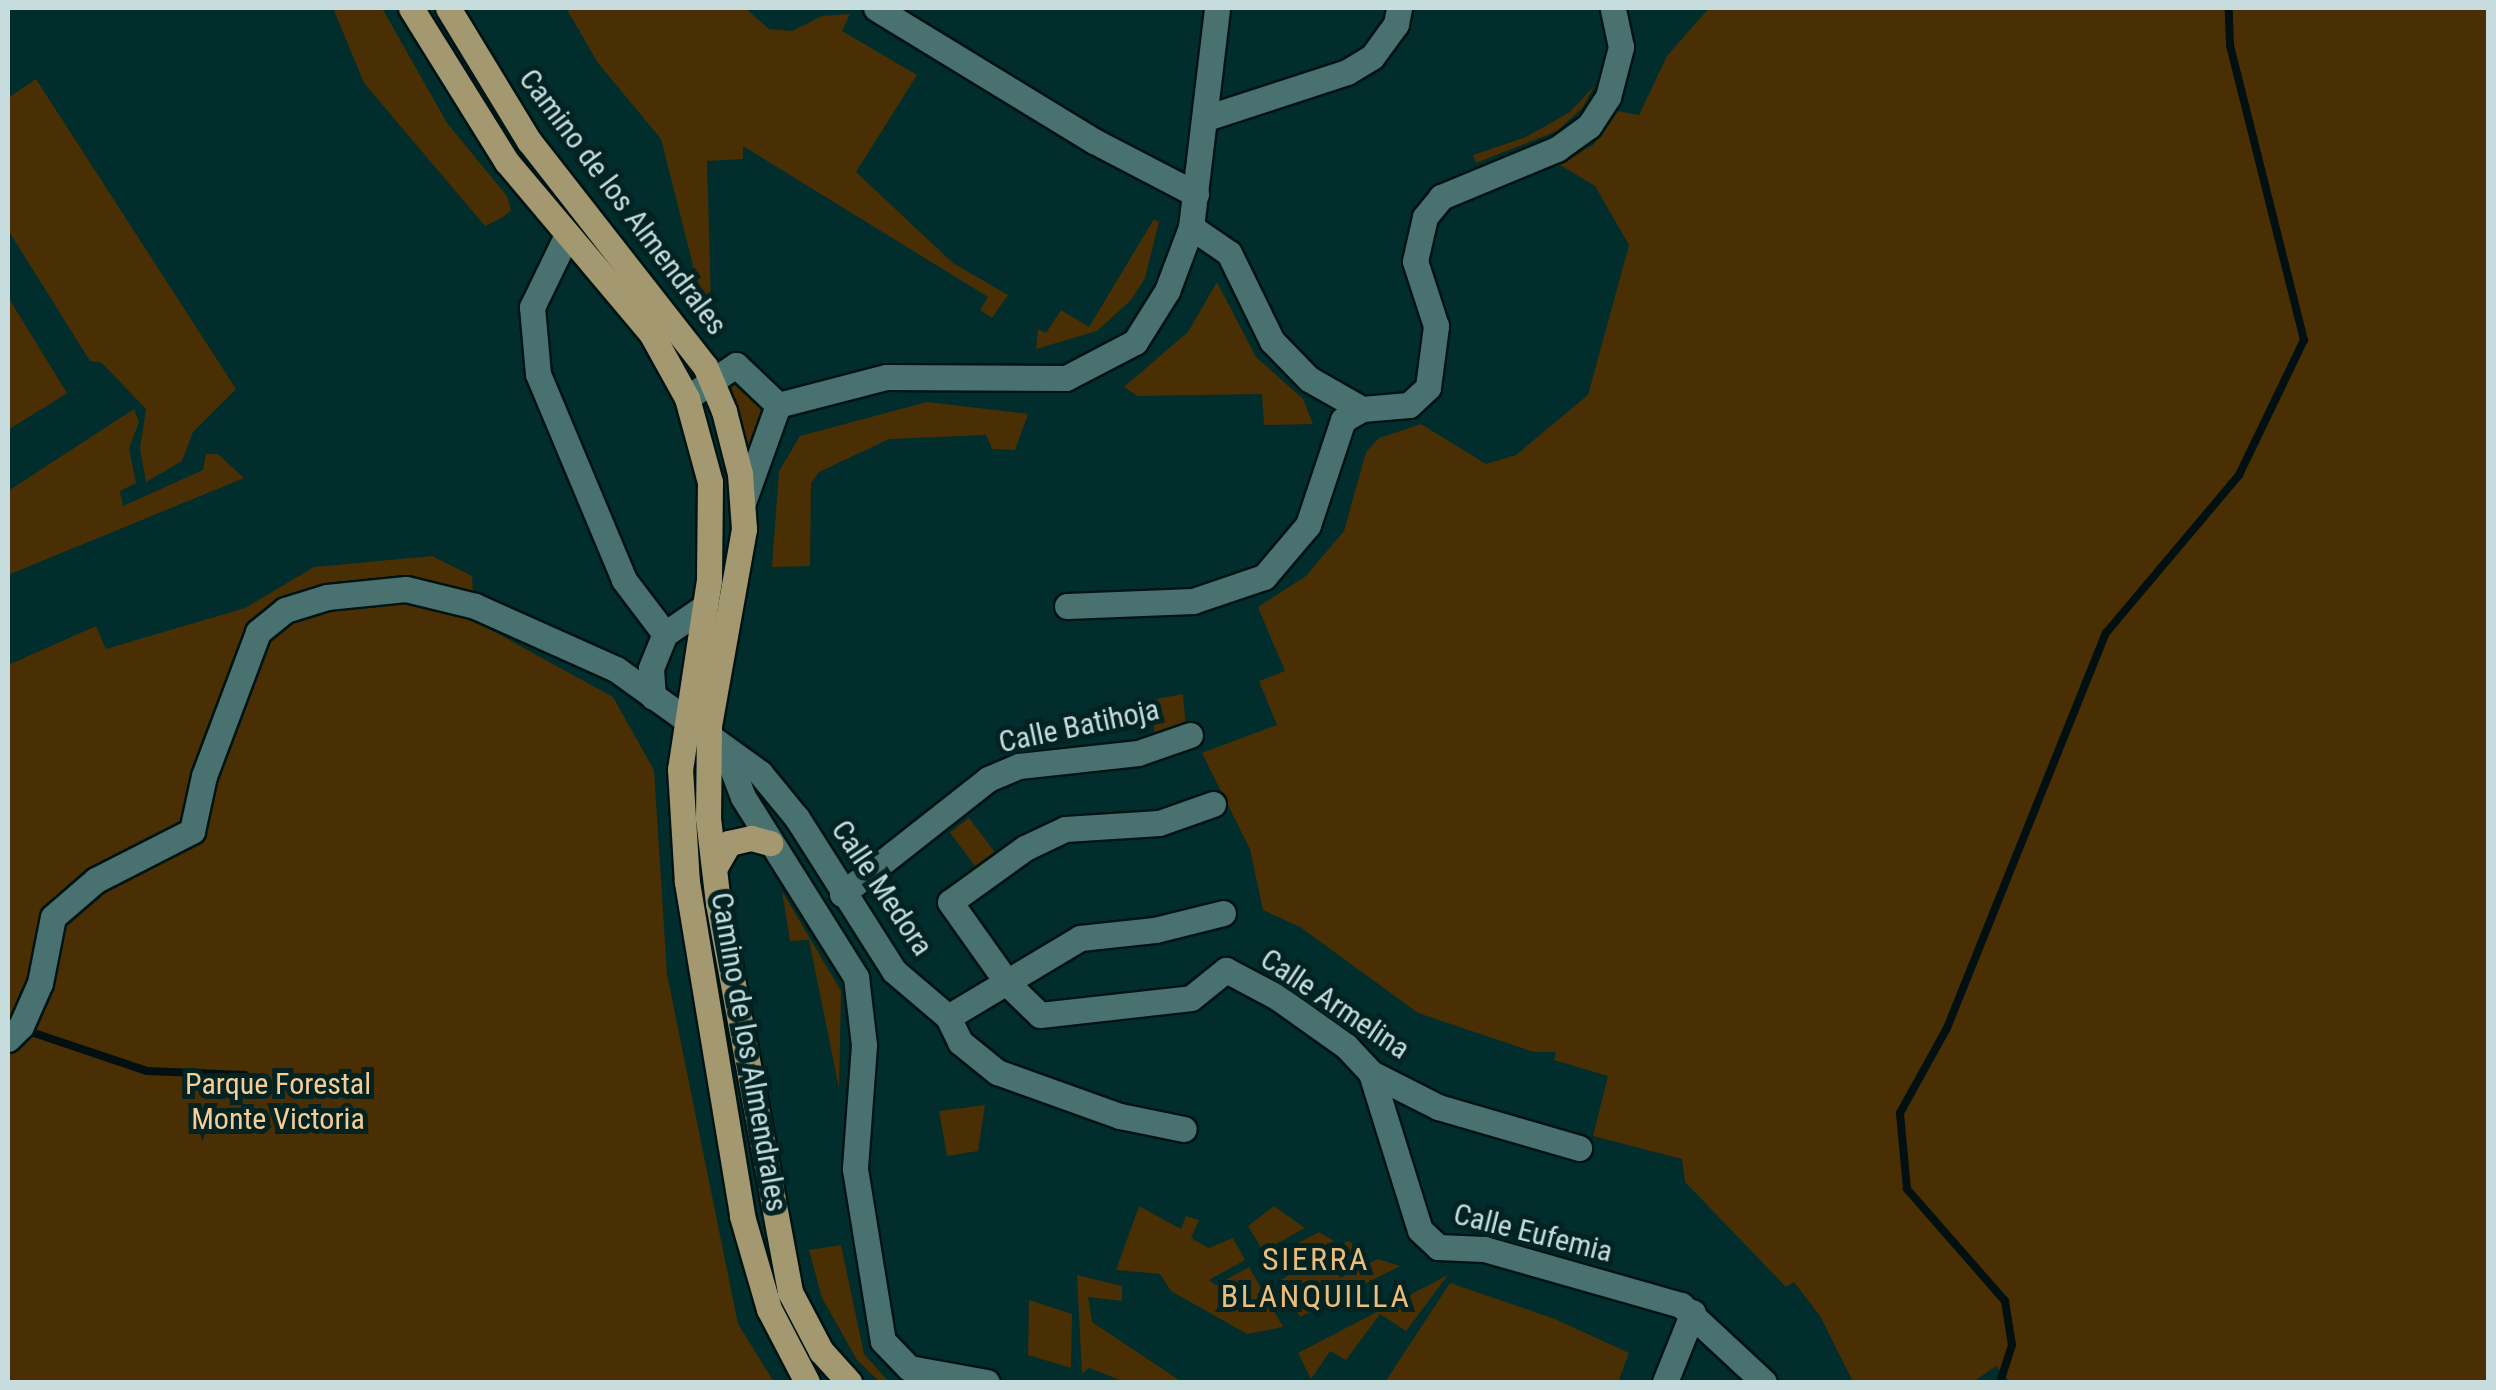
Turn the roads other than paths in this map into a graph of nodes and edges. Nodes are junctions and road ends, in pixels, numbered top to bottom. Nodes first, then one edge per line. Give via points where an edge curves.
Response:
1 (411, 8) edge
2 (448, 8) edge
3 (876, 8) edge
4 (1217, 8) edge
5 (1399, 8) edge
6 (1613, 8) edge
7 (1206, 118) junction
8 (1196, 194) junction
9 (1191, 227) junction
10 (566, 237) junction
11 (709, 376) junction
12 (686, 398) junction
13 (778, 405) junction
14 (1362, 409) junction
15 (742, 502) junction
16 (1068, 606) dead end
17 (704, 607) junction
18 (665, 634) junction
19 (654, 698) junction
20 (685, 720) junction
21 (1190, 734) dead end
22 (717, 744) junction
23 (1213, 804) dead end
24 (770, 843) junction
25 (715, 867) junction
26 (842, 894) junction
27 (1222, 912) dead end
28 (1009, 985) junction
29 (948, 1017) junction
30 (8, 1039) edge
31 (1372, 1073) junction
32 (1184, 1130) dead end
33 (1579, 1148) dead end
34 (1693, 1312) junction
35 (807, 1382) edge
36 (848, 1382) edge
37 (987, 1382) edge
38 (1665, 1382) edge
39 (1764, 1382) edge

1 - 10 main road, Camino de los Almendrales via 507,162
2 - 11 main road, Camino de los Almendrales via 529,141 674,321
3 - 8 street via 1094,141
4 - 7 street
5 - 7 street via 1396,24 1372,57 1347,72
6 - 14 street via 1621,47 1608,97 1589,126 1557,149 1441,197 1425,216 1416,261 1436,326 1428,387 1408,405
7 - 8 street
8 - 9 street
9 - 13 street via 1166,292 1135,342 1066,378 886,378
9 - 14 street via 1228,253 1272,341 1309,378
10 - 12 main road, Camino de los Almendrales via 651,333
10 - 18 street via 532,307 538,374 624,580
11 - 12 street
11 - 13 street via 736,364
11 - 15 main road, Camino de los Almendrales via 724,412
12 - 17 main road, Camino de los Almendrales via 710,482
13 - 15 street
14 - 16 street via 1336,430 1308,525 1264,577 1193,602
15 - 22 main road, Camino de los Almendrales
17 - 18 street
17 - 20 main road, Camino de los Almendrales
18 - 19 street via 651,668
19 - 20 street
19 - 30 street via 616,669 474,606 406,589 327,597 285,610 258,632 204,776 192,831 96,880 52,917 40,983
20 - 22 street
20 - 35 main road, Camino de los Almendrales via 681,820 688,882 742,1216 769,1309
21 - 26 street, Calle Batihoja via 1138,753 1019,766 988,779
22 - 24 street
22 - 25 main road, Camino de los Almendrales
22 - 26 street, Calle Medora via 760,773 797,818
23 - 28 street via 1159,822 1066,829 1025,848 950,902
24 - 25 main road via 729,843
24 - 37 street via 856,977 864,1046 856,1169 882,1341 910,1368
25 - 36 main road, Camino de los Almendrales via 790,1292 821,1351
26 - 29 street, Calle Medora via 894,972
27 - 28 street via 1155,930 1080,938
28 - 29 street
28 - 31 street, Calle Armelina via 1040,1015 1191,998 1226,970 1278,996
29 - 32 street, Calle Medora via 960,1042 997,1072 1120,1116
31 - 33 street, Calle Armelina via 1438,1107
31 - 34 street, Calle Eufemia via 1420,1230 1438,1247 1484,1250
34 - 38 street
34 - 39 street, Calle Eufemia

